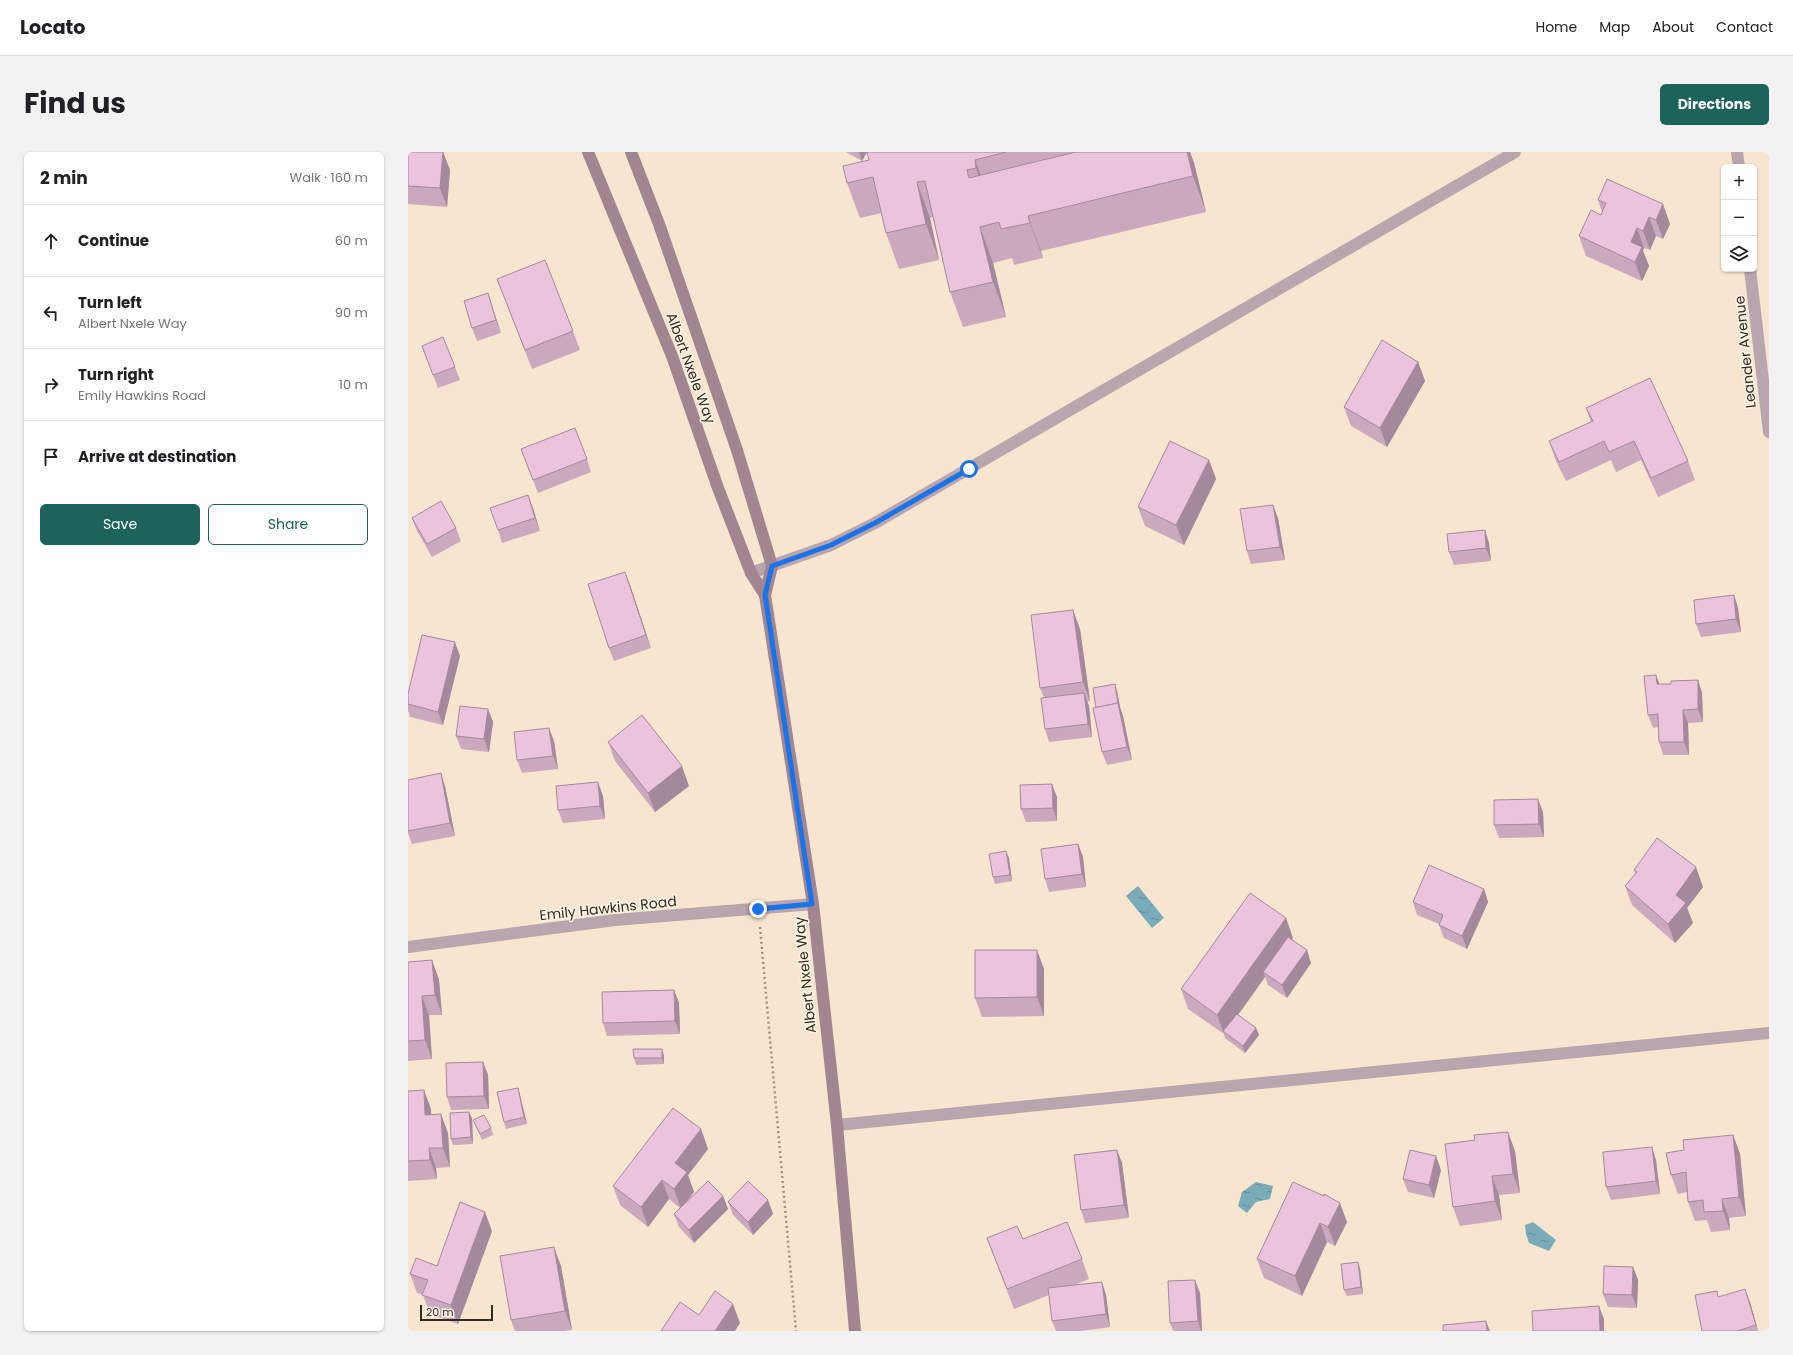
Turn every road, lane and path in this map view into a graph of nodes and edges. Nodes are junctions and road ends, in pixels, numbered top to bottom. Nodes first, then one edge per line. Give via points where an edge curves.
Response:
1 (588, 152) edge
2 (631, 152) edge
3 (1514, 152) edge
4 (1737, 152) edge
5 (1739, 164) edge
6 (1750, 272) edge
7 (1769, 432) edge
8 (772, 566) junction
9 (751, 573) junction
10 (765, 595) junction
11 (812, 904) junction
12 (758, 909) junction
13 (408, 947) edge
14 (1769, 1033) edge
15 (837, 1125) junction
16 (796, 1331) edge
17 (855, 1331) edge

1 - 9 main road, Albert Nxele Way via 672,356
2 - 8 main road, Albert Nxele Way via 659,224 737,450
3 - 8 street via 875,523 831,545
4 - 5 street
6 - 7 street, Leander Avenue
8 - 9 street
8 - 10 main road, Albert Nxele Way
9 - 10 main road, Albert Nxele Way
10 - 11 main road, Albert Nxele Way
11 - 12 street, Emily Hawkins Road
11 - 15 main road, Albert Nxele Way
12 - 13 street, Emily Hawkins Road via 615,920
12 - 16 path
14 - 15 street
15 - 17 main road, Albert Nxele Way

